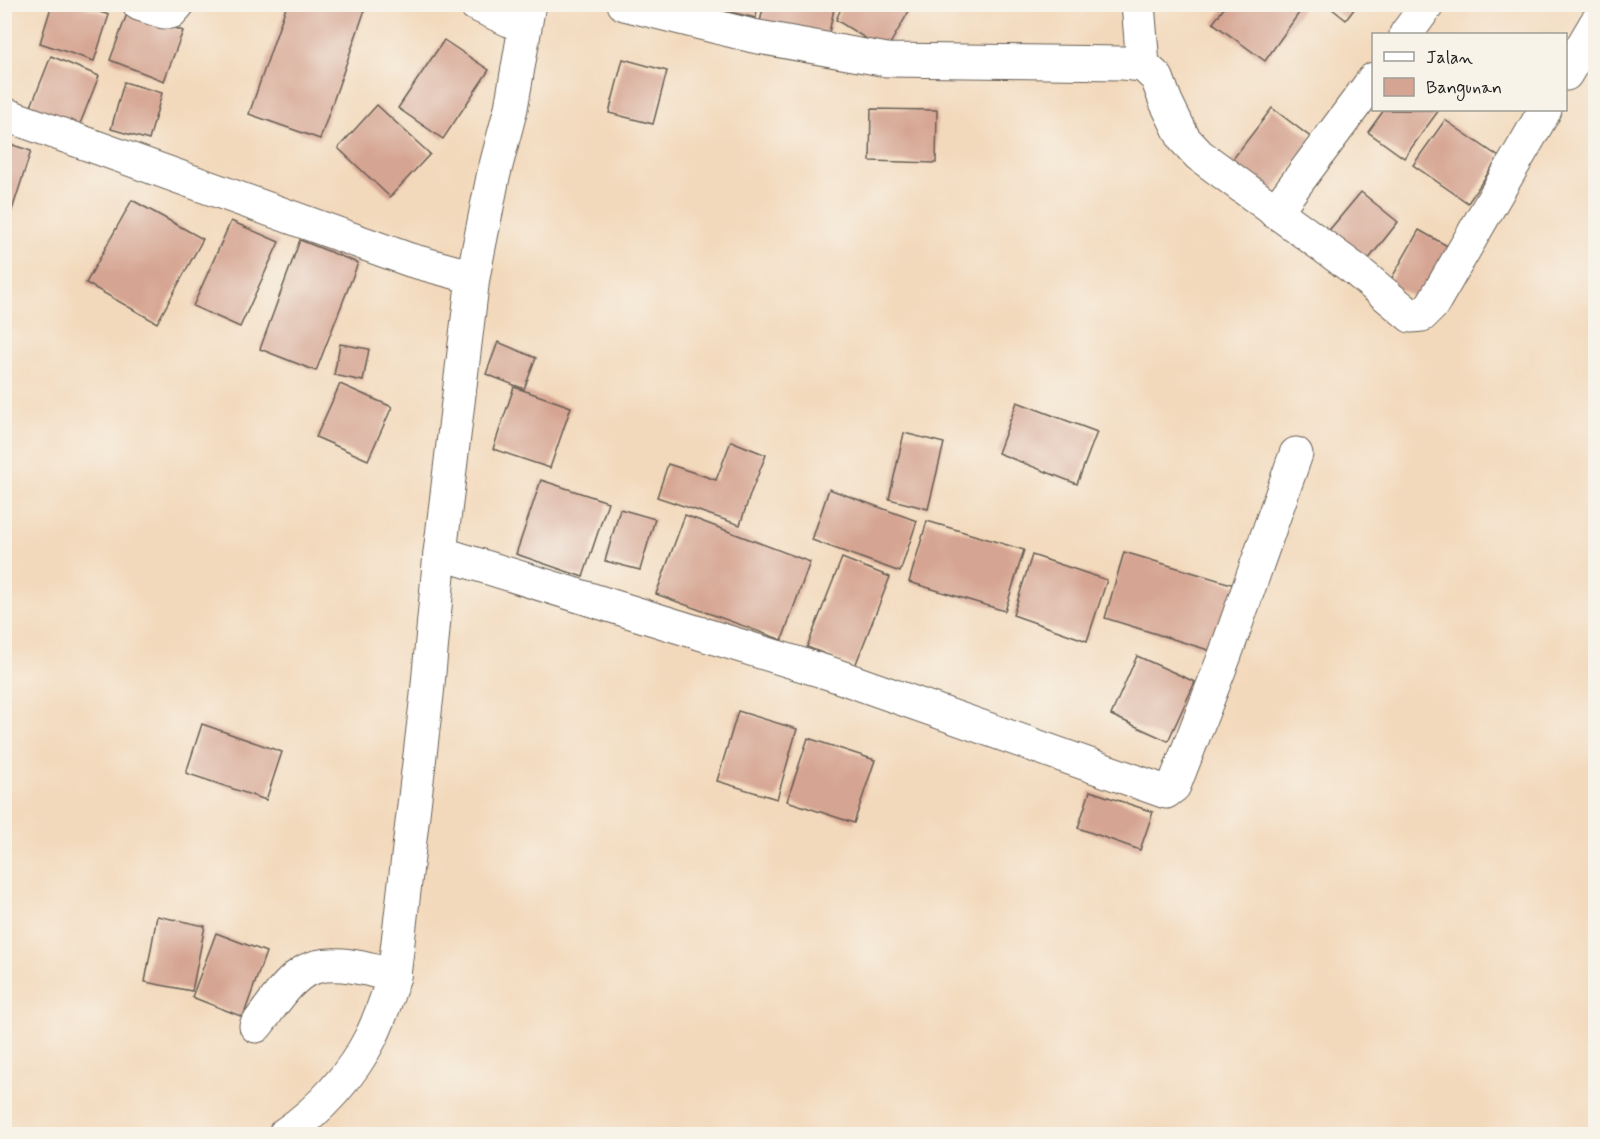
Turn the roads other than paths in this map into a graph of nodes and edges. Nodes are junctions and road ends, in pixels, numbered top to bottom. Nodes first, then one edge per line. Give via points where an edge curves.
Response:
1 (139, 4) edge
2 (178, 4) edge
3 (475, 4) edge
4 (624, 4) edge
5 (1138, 4) edge
6 (1428, 4) edge
7 (526, 16) edge
8 (1596, 23) edge
9 (1407, 33) edge
10 (1143, 65) junction
11 (1567, 72) edge
12 (1372, 82) edge
13 (1544, 111) edge
14 (4, 114) edge
15 (1275, 212) junction
16 (473, 277) junction
17 (1296, 454) dead end
18 (440, 553) junction
19 (394, 976) junction
20 (256, 1026) dead end
21 (285, 1134) edge

1 - 2 street via 164,12 171,12
3 - 7 street
4 - 10 street via 753,36 887,60
5 - 10 street
6 - 9 street
7 - 16 street via 511,108
8 - 11 street
10 - 15 street via 1157,78 1184,139 1199,155
12 - 15 street
13 - 15 street via 1432,305 1422,315 1411,316
14 - 16 street via 410,260
16 - 18 street
17 - 18 street via 1226,655 1174,786 1166,792 832,674
18 - 19 street
19 - 20 street via 346,965 315,967 285,989
19 - 21 street via 370,1039 350,1071 323,1102

